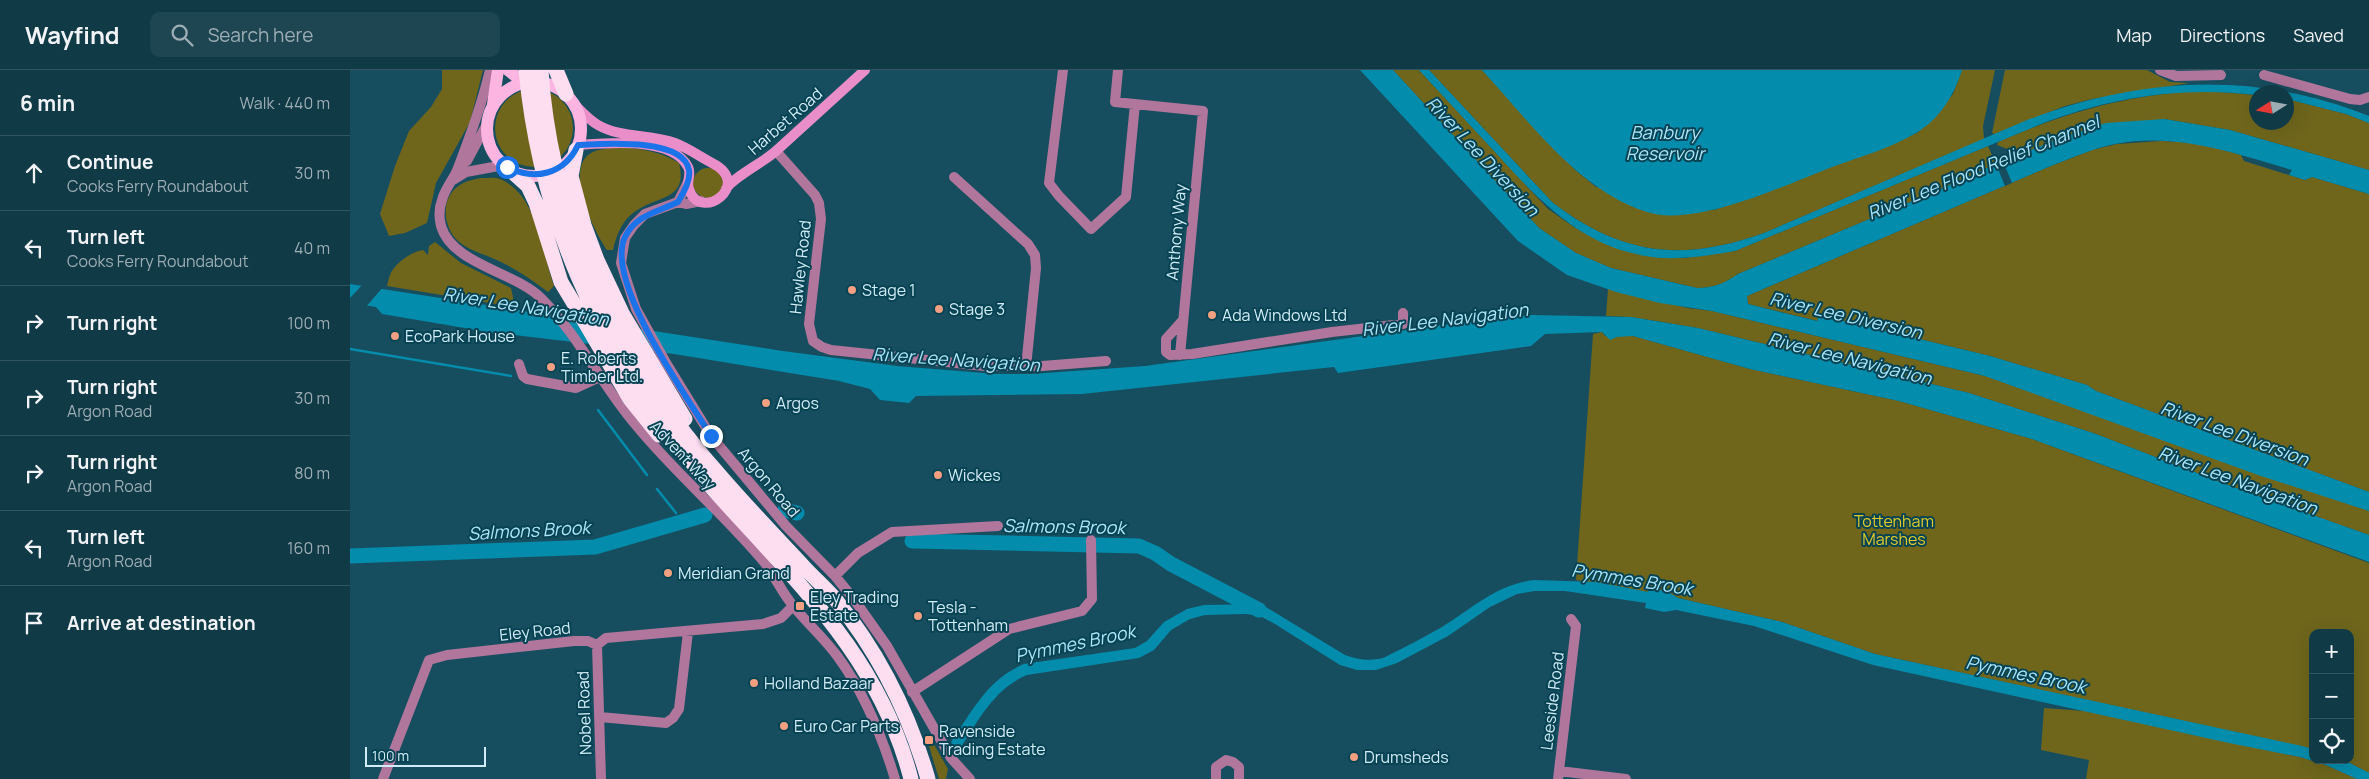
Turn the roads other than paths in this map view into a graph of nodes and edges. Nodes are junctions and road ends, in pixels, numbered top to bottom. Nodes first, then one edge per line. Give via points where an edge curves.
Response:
1 (490, 70) edge
2 (498, 70) edge
3 (508, 70) edge
4 (556, 70) edge
5 (865, 70) edge
6 (1063, 70) edge
7 (1118, 70) edge
8 (2160, 70) edge
9 (533, 74) edge
10 (2270, 74) edge
11 (2221, 75) dead end
12 (2369, 97) edge
13 (570, 100) junction
14 (1135, 104) junction
15 (493, 106) junction
16 (488, 122) junction
17 (577, 148) junction
18 (776, 152) junction
19 (459, 165) junction
20 (505, 166) junction
21 (720, 167) junction
22 (746, 173) junction
23 (954, 177) dead end
24 (688, 179) junction
25 (453, 180) junction
26 (726, 189) junction
27 (700, 201) junction
28 (678, 202) junction
29 (629, 311) junction
30 (1403, 313) dead end
31 (1183, 320) junction
32 (1180, 355) junction
33 (1106, 361) dead end
34 (519, 364) dead end
35 (1026, 366) junction
36 (600, 377) junction
37 (624, 380) junction
38 (654, 382) junction
39 (717, 483) junction
40 (998, 526) dead end
41 (1091, 543) dead end
42 (835, 576) junction
43 (793, 606) junction
44 (1573, 622) dead end
45 (688, 632) junction
46 (598, 645) junction
47 (912, 692) junction
48 (600, 717) junction
49 (1558, 775) edge
50 (383, 779) edge
51 (601, 779) edge
52 (895, 779) edge
53 (911, 779) edge
54 (928, 779) edge
55 (970, 779) edge
56 (1216, 779) edge
57 (1239, 779) edge
58 (1626, 779) edge

1 - 19 street, Advent Way via 482,103
2 - 15 main road
3 - 9 main road via 518,78
4 - 13 highway
5 - 18 street, Harbet Road
6 - 14 street via 1049,183 1091,229 1126,197
7 - 14 street via 1115,102
8 - 11 street via 2176,76
9 - 13 main road
9 - 15 main road via 508,90
9 - 37 highway via 535,137 556,219 586,297
9 - 38 highway via 542,94 556,167 584,259 608,313
10 - 12 street via 2350,99
13 - 17 main road via 580,125
13 - 21 street via 598,126 674,143
14 - 31 street, Anthony Way via 1203,111
15 - 16 main road
16 - 19 street via 467,161
16 - 20 main road via 487,133 492,149
17 - 20 main road via 564,165 551,172 527,175
17 - 24 street via 625,143 657,148 682,159 690,171
17 - 29 highway via 571,176 574,193 597,260
18 - 22 street, Harbet Road
18 - 35 street, Hawley Road via 819,203 821,219 809,324 813,341 831,350 985,366
19 - 25 street, Advent Way
20 - 25 street via 466,172
20 - 37 highway via 528,186 562,282
21 - 22 street, Harbet Road via 726,172
21 - 24 street via 704,163 692,170
21 - 26 street via 727,182
22 - 26 street, Harbet Road
23 - 35 street via 1028,244 1035,255
24 - 27 street via 691,194
24 - 28 street
25 - 36 street, Advent Way via 440,208 441,226 449,241 468,256 539,296 562,320
26 - 27 street via 713,202
27 - 28 street, Argon Road
28 - 29 street, Argon Road via 646,214 625,238 621,263
29 - 38 highway
29 - 42 street, Argon Road via 711,436 786,526
30 - 32 street via 1403,324
31 - 32 street, Anthony Way
31 - 32 street via 1166,339 1165,345 1170,355
33 - 35 street
34 - 36 street via 527,379 576,388
36 - 43 street, Advent Way via 670,466 764,563
37 - 39 highway via 630,399 662,438
38 - 39 highway
39 - 53 highway via 825,612 866,672 886,710
39 - 54 highway via 789,551 853,622 906,714
40 - 42 street via 892,532 858,553
41 - 47 street via 1092,599 1086,608 1009,629
42 - 47 street, Argon Road via 878,632
43 - 45 street, Eley Road via 775,622
43 - 52 street, Advent Way via 837,656 851,678 876,726
44 - 49 street, Leeside Road
45 - 46 street, Eley Road via 606,638
45 - 48 street via 679,709 673,718 666,723
46 - 48 street, Nobel Road via 596,668
46 - 50 street, Eley Road via 574,641 447,655 429,660
47 - 55 street, Argon Road via 951,758
48 - 51 street, Nobel Road
49 - 58 street
56 - 57 street via 1216,767 1226,760 1239,767

